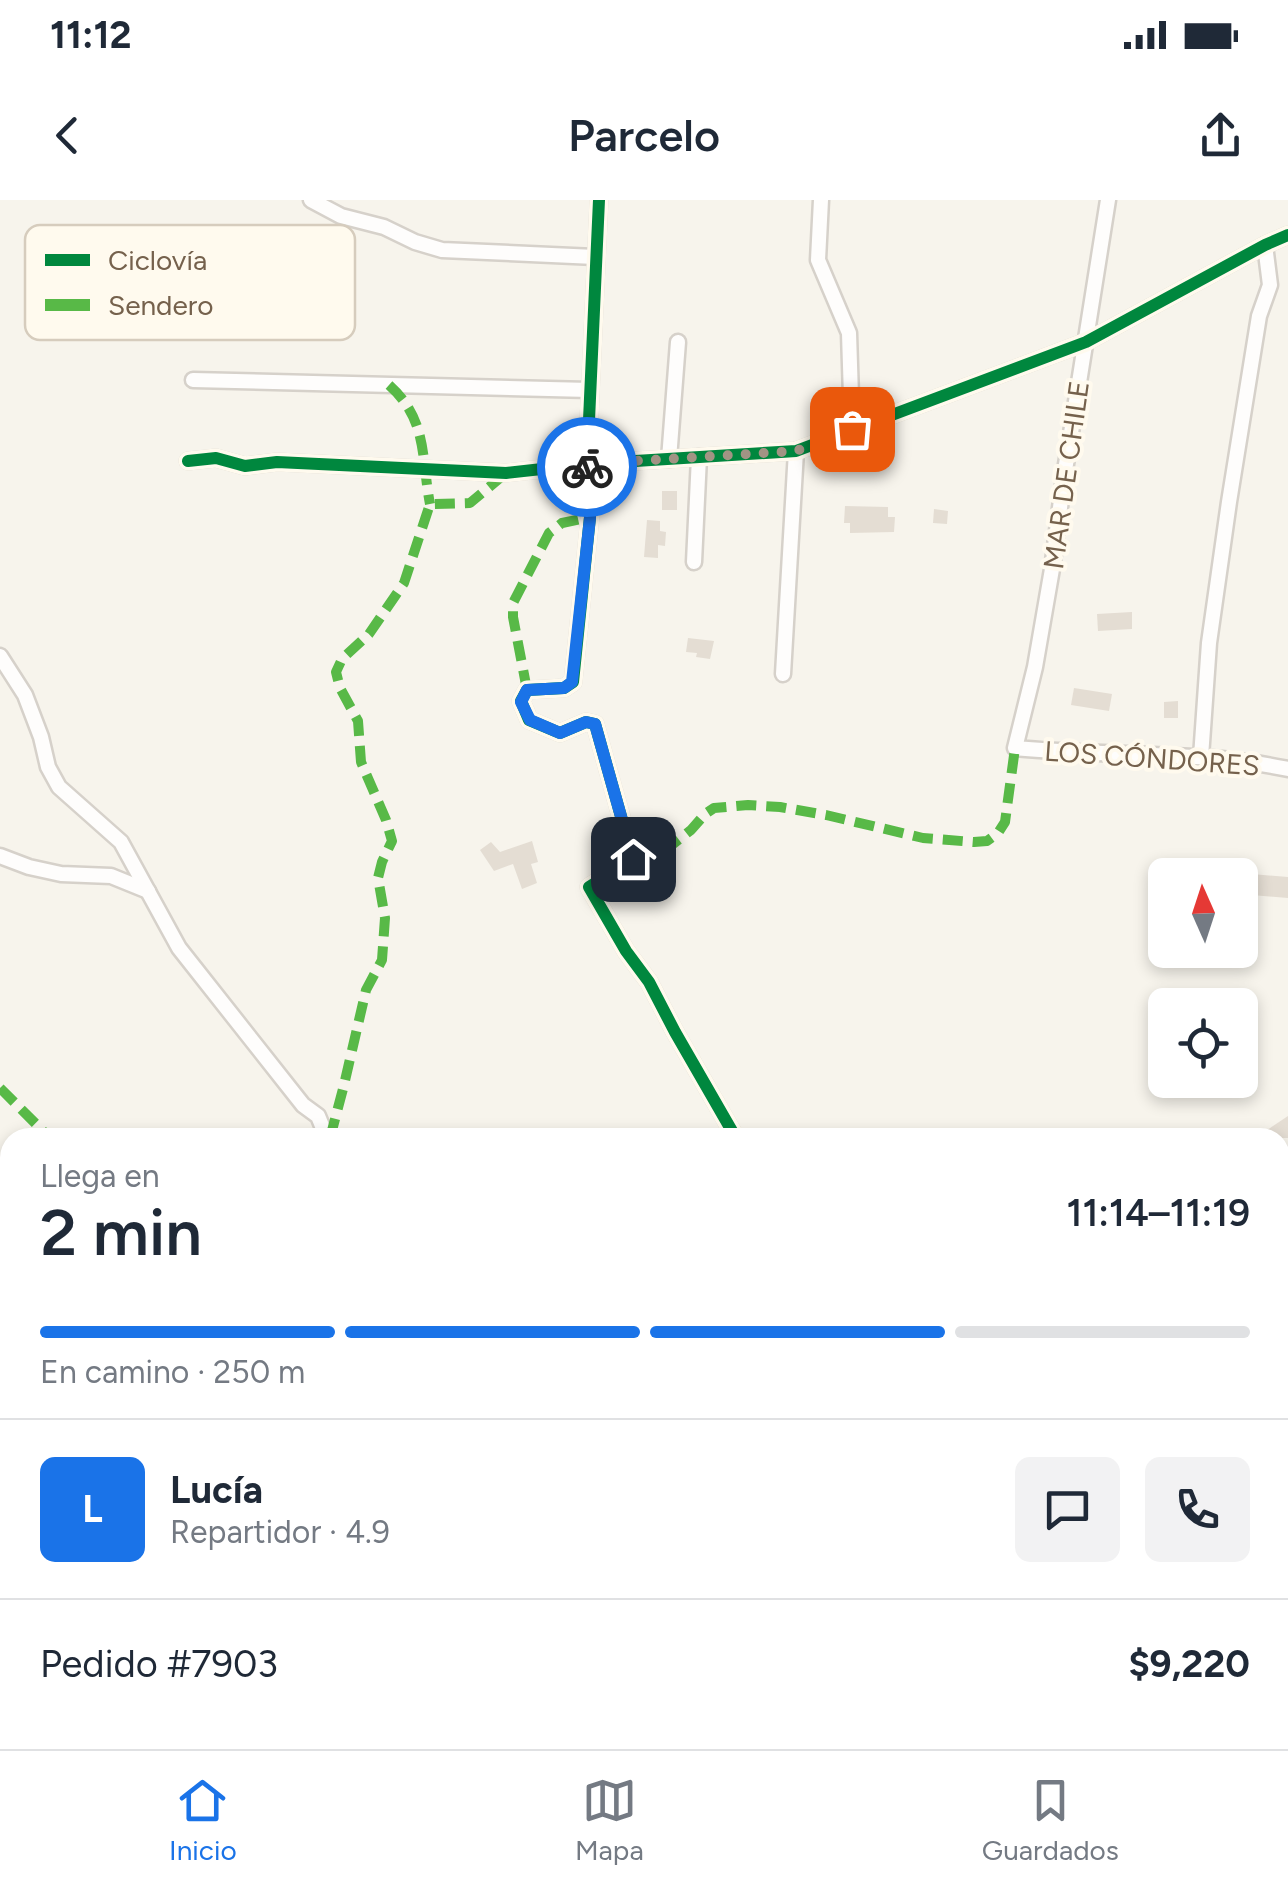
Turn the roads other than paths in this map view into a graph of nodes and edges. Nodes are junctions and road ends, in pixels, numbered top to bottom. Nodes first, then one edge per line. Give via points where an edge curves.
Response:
1 (310, 200) edge
2 (599, 200) edge
3 (821, 200) edge
4 (1108, 200) edge
5 (1288, 235) edge
6 (1265, 245) junction
7 (595, 257) junction
8 (678, 342) dead end
9 (1086, 342) junction
10 (193, 380) dead end
11 (590, 390) junction
12 (852, 429) junction
13 (796, 451) junction
14 (698, 457) junction
15 (670, 459) junction
16 (188, 461) dead end
17 (587, 464) junction
18 (694, 562) dead end
19 (0, 656) edge
20 (783, 674) dead end
21 (1016, 748) joint
22 (1201, 756) junction
23 (1288, 769) edge
24 (0, 856) edge
25 (150, 892) junction
26 (323, 1128) edge
27 (730, 1128) edge

1 - 7 street via 442,250
2 - 7 street
3 - 12 street via 818,260 849,332
4 - 9 street, MAR DE CHILE
5 - 6 street
6 - 9 street
6 - 22 street via 1270,285 1259,316 1229,502
7 - 11 street
8 - 15 street
9 - 12 street
9 - 21 street, MAR DE CHILE via 1052,569
10 - 11 street
11 - 17 street
12 - 13 street
13 - 14 street
13 - 20 street
14 - 15 street
14 - 18 street
15 - 17 street
16 - 17 street via 506,473
17 - 27 street via 590,518 572,682 527,690 521,702 530,720 560,733 595,724 633,859 589,887
19 - 25 street via 25,695 60,787 121,842
21 - 22 street, LOS CÓNDORES
22 - 23 street, LOS CÓNDORES
24 - 25 street via 61,874 111,876
25 - 26 street via 179,948

